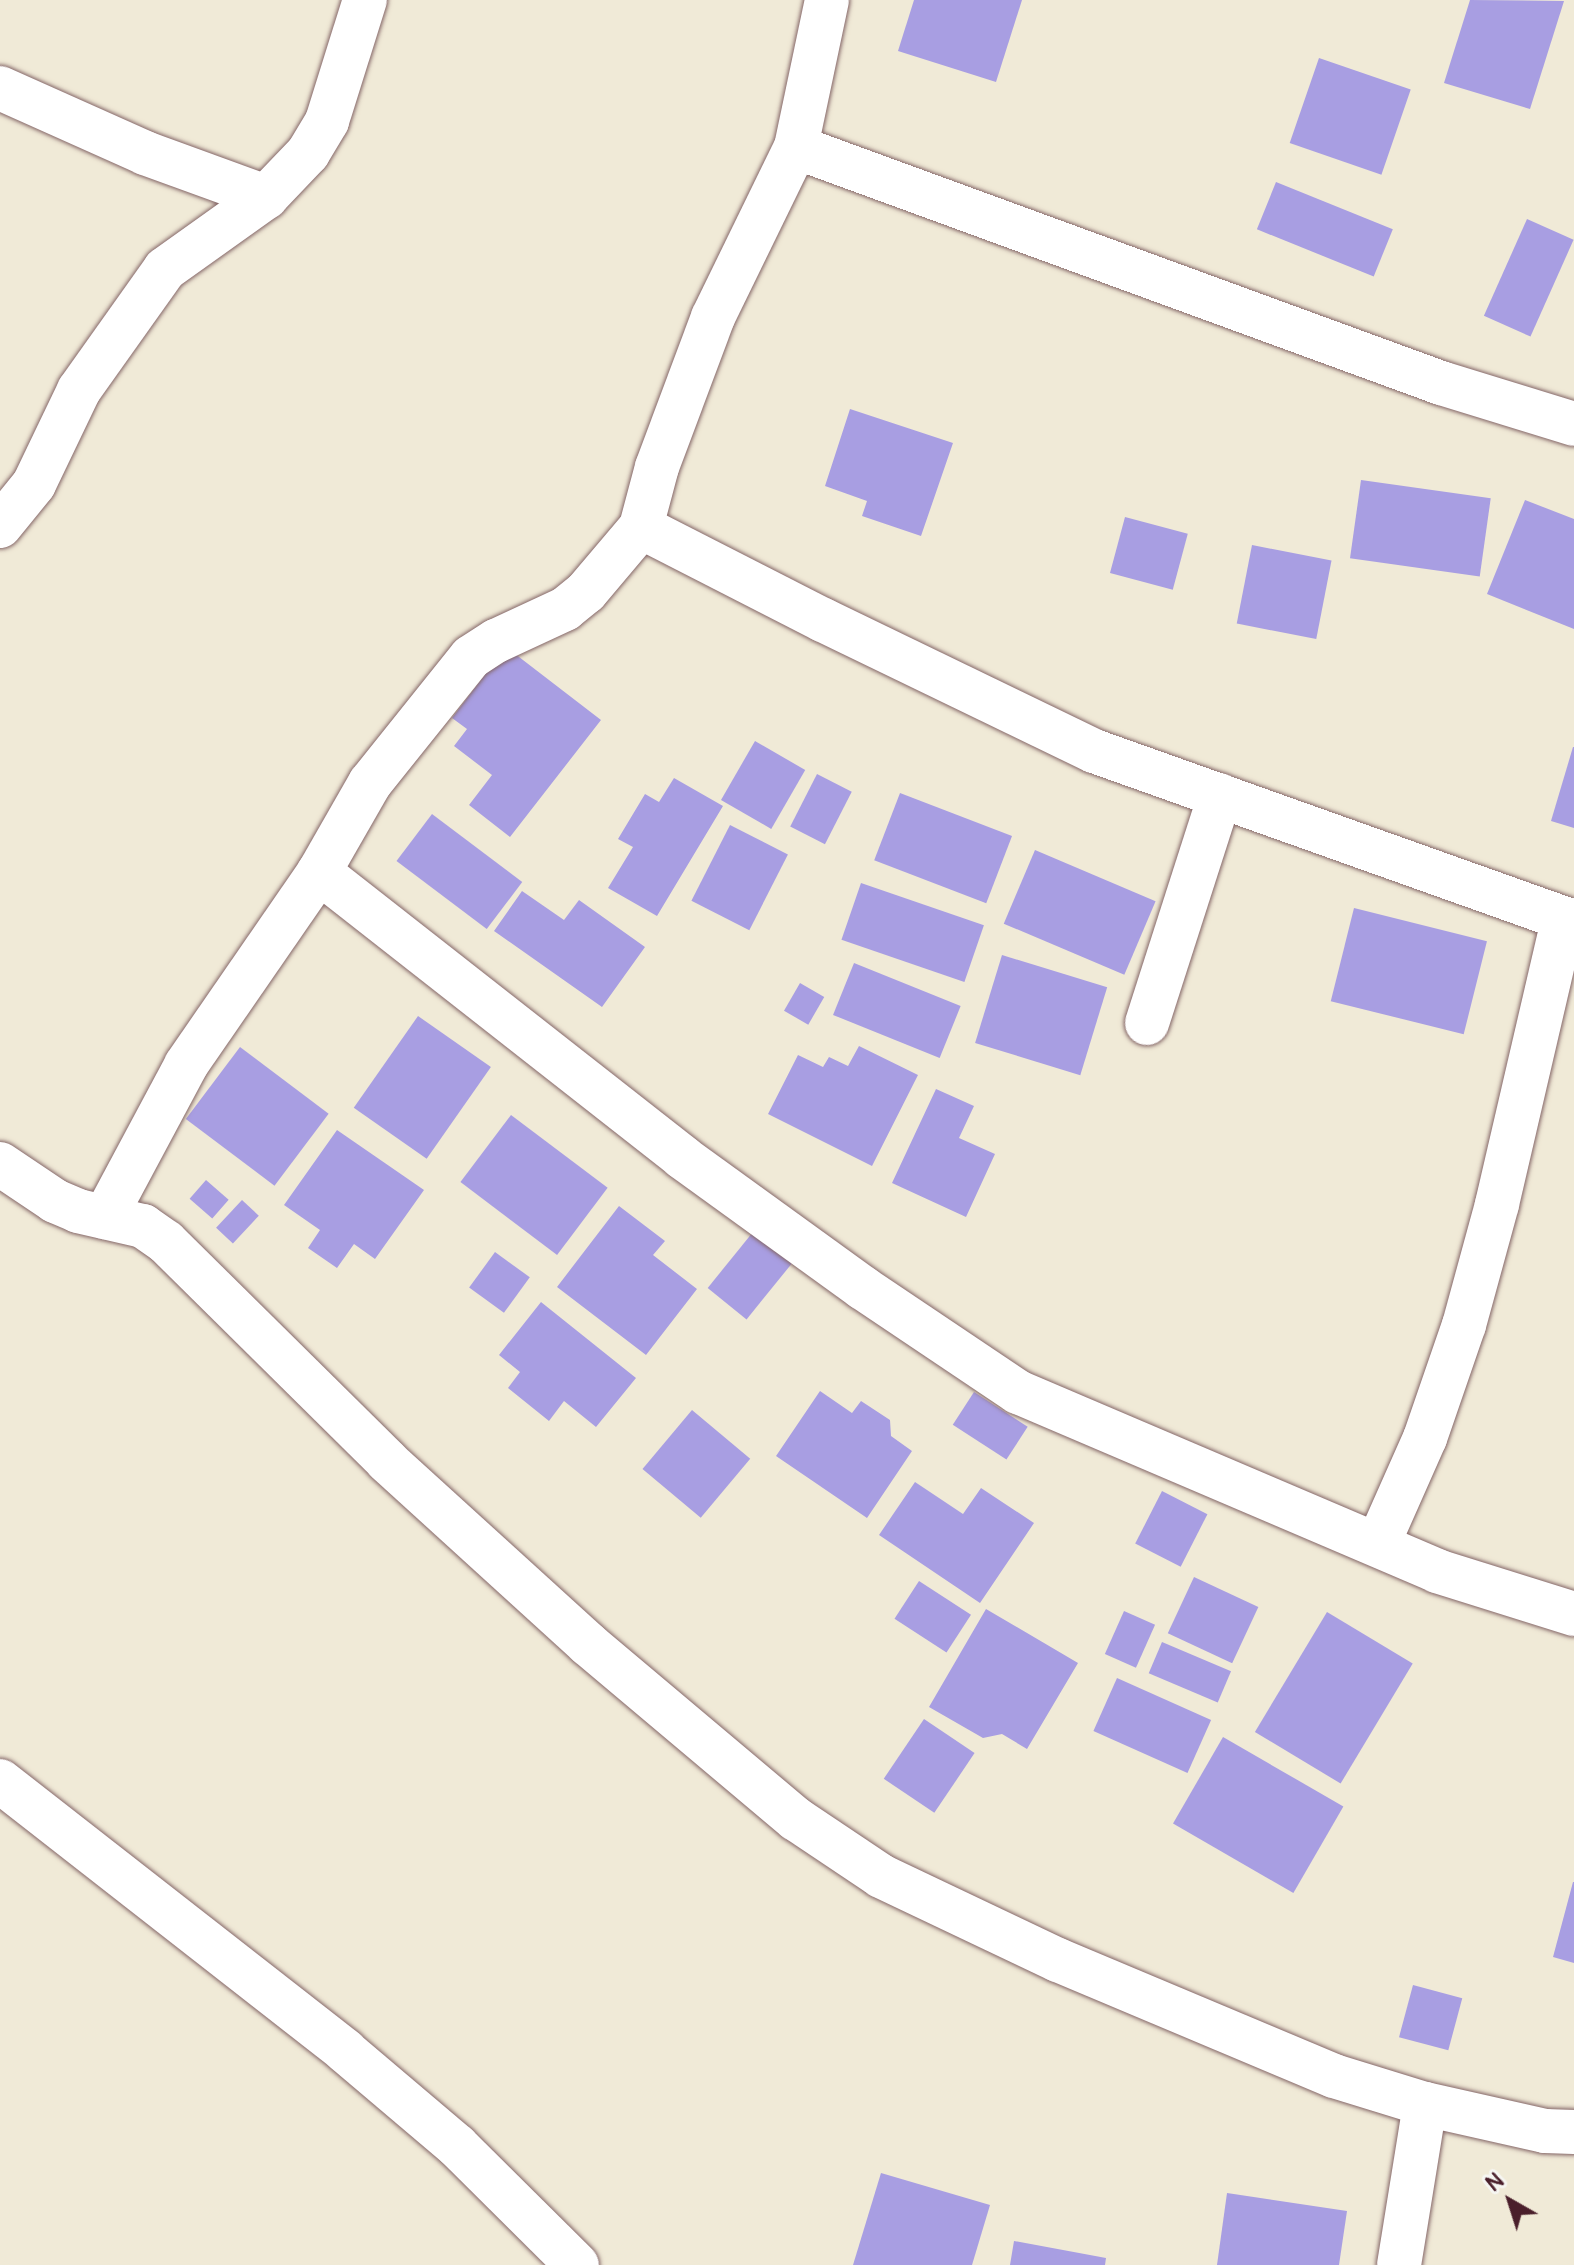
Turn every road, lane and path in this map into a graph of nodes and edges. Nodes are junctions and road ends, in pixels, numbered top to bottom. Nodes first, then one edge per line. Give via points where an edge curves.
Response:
1 (365, 0) edge
2 (827, 0) edge
3 (0, 88) edge
4 (796, 147) junction
5 (266, 197) junction
6 (1574, 424) edge
7 (0, 526) edge
8 (641, 527) junction
9 (1220, 795) junction
10 (319, 872) junction
11 (1569, 921) edge
12 (1147, 1023) dead end
13 (0, 1164) edge
14 (105, 1217) junction
15 (1378, 1544) junction
16 (1574, 1614) edge
17 (0, 1781) edge
18 (1425, 2104) junction
19 (1574, 2132) edge
20 (577, 2265) edge
21 (1399, 2265) edge

1 - 5 street via 327,121 308,153
2 - 4 street
3 - 5 street via 145,153
4 - 6 street via 1412,373
4 - 8 street via 713,317 657,467
5 - 7 street via 165,269 79,390 34,484
8 - 9 street via 1094,751
8 - 10 street via 565,609 471,657 370,783
9 - 11 street
9 - 12 street
10 - 14 street via 186,1065
10 - 15 street via 682,1157 1018,1392
11 - 15 street via 1464,1325 1425,1438
13 - 14 street via 55,1201
14 - 18 street via 143,1226 166,1242 423,1494 588,1644 808,1827 881,1876 1058,1960 1334,2076
15 - 16 street via 1437,1571
17 - 20 street via 345,2051 457,2146
18 - 19 street via 1545,2131
18 - 21 street

